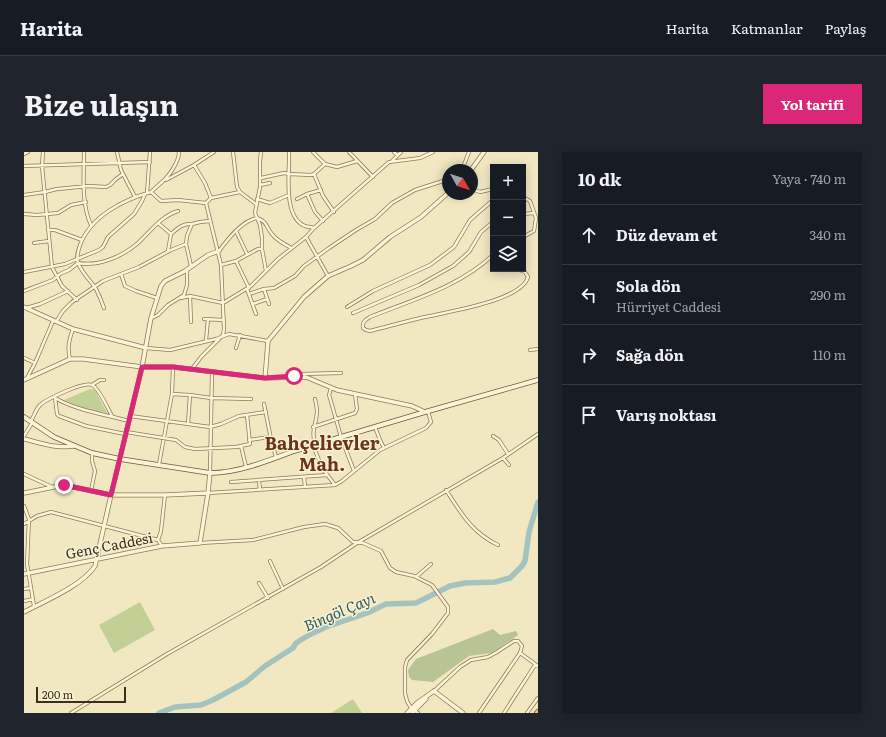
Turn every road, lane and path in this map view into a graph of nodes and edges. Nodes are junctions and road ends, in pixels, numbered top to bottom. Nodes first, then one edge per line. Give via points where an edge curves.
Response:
1 (28, 152) edge
2 (43, 152) edge
3 (84, 152) edge
4 (117, 152) edge
5 (150, 152) edge
6 (179, 152) edge
7 (214, 152) edge
8 (233, 152) edge
9 (261, 152) edge
10 (289, 152) edge
11 (313, 152) edge
12 (349, 152) edge
13 (394, 152) edge
14 (401, 152) edge
15 (433, 152) edge
16 (469, 152) edge
17 (484, 152) edge
18 (24, 154) edge
19 (397, 155) junction
20 (357, 161) junction
21 (392, 161) junction
22 (118, 162) junction
23 (150, 162) junction
24 (325, 164) junction
25 (464, 164) edge
26 (475, 164) edge
27 (84, 165) junction
28 (194, 165) junction
29 (24, 166) edge
30 (42, 166) junction
31 (123, 174) junction
32 (289, 174) junction
33 (314, 174) junction
34 (373, 177) junction
35 (261, 178) junction
36 (164, 180) junction
37 (442, 181) edge
38 (270, 183) dead end
39 (260, 185) junction
40 (84, 187) junction
41 (321, 190) junction
42 (490, 190) edge
43 (478, 191) edge
44 (45, 192) junction
45 (151, 192) junction
46 (240, 192) junction
47 (146, 193) junction
48 (307, 194) junction
49 (24, 195) edge
50 (289, 195) junction
51 (134, 197) junction
52 (211, 198) junction
53 (442, 198) edge
54 (257, 199) junction
55 (297, 199) dead end
56 (526, 199) edge
57 (86, 202) junction
58 (206, 203) junction
59 (490, 203) edge
60 (256, 204) junction
61 (178, 211) dead end
62 (334, 212) junction
63 (24, 214) edge
64 (47, 214) junction
65 (526, 214) edge
66 (534, 214) junction
67 (257, 218) junction
68 (210, 221) junction
69 (323, 221) junction
70 (158, 224) junction
71 (192, 224) junction
72 (490, 224) edge
73 (91, 225) junction
74 (314, 228) junction
75 (48, 230) junction
76 (236, 231) junction
77 (171, 234) junction
78 (525, 236) edge
79 (306, 237) junction
80 (82, 240) junction
81 (49, 241) junction
82 (34, 243) dead end
83 (186, 244) junction
84 (291, 248) junction
85 (262, 249) junction
86 (168, 251) junction
87 (219, 251) junction
88 (247, 254) junction
89 (317, 257) junction
90 (490, 257) edge
91 (77, 259) junction
92 (236, 262) junction
93 (78, 263) junction
94 (221, 265) junction
95 (191, 266) junction
96 (52, 267) junction
97 (187, 269) junction
98 (266, 271) junction
99 (24, 272) edge
100 (525, 272) edge
101 (121, 274) junction
102 (328, 276) junction
103 (57, 277) junction
104 (95, 287) junction
105 (248, 288) junction
106 (264, 289) junction
107 (24, 291) edge
108 (68, 291) junction
109 (249, 294) junction
110 (190, 296) junction
111 (157, 298) junction
112 (181, 298) junction
113 (267, 299) junction
114 (77, 300) junction
115 (223, 303) junction
116 (253, 304) junction
117 (269, 304) dead end
118 (347, 307) dead end
119 (25, 308) edge
120 (104, 308) dead end
121 (352, 313) dead end
122 (256, 314) dead end
123 (151, 318) junction
124 (204, 319) dead end
125 (208, 319) junction
126 (224, 320) junction
127 (54, 321) junction
128 (191, 322) dead end
129 (73, 330) junction
130 (223, 335) junction
131 (240, 335) junction
132 (206, 341) junction
133 (268, 341) junction
134 (146, 348) junction
135 (236, 348) dead end
136 (538, 349) edge
137 (530, 350) dead end
138 (24, 358) edge
139 (70, 359) junction
140 (35, 363) junction
141 (142, 367) junction
142 (173, 367) junction
143 (192, 369) junction
144 (212, 372) junction
145 (341, 373) dead end
146 (294, 376) junction
147 (265, 378) junction
148 (25, 380) edge
149 (104, 380) dead end
150 (538, 380) edge
151 (92, 385) junction
152 (332, 388) junction
153 (172, 394) junction
154 (355, 394) junction
155 (190, 395) junction
156 (55, 397) junction
157 (211, 398) junction
158 (315, 398) dead end
159 (251, 399) dead end
160 (264, 404) dead end
161 (427, 411) junction
162 (266, 412) junction
163 (247, 415) junction
164 (112, 416) junction
165 (130, 416) junction
166 (24, 417) edge
167 (336, 419) junction
168 (129, 421) junction
169 (167, 421) junction
170 (32, 422) junction
171 (188, 424) junction
172 (313, 426) junction
173 (210, 427) junction
174 (375, 427) junction
175 (126, 433) junction
176 (538, 434) edge
177 (24, 436) edge
178 (493, 436) dead end
179 (270, 437) junction
180 (341, 437) junction
181 (24, 439) edge
182 (164, 439) junction
183 (249, 440) junction
184 (314, 445) junction
185 (74, 446) junction
186 (241, 446) junction
187 (211, 448) junction
188 (384, 448) junction
189 (92, 452) junction
190 (508, 454) junction
191 (276, 458) junction
192 (503, 458) junction
193 (120, 459) junction
194 (159, 464) junction
195 (509, 465) dead end
196 (246, 467) junction
197 (354, 471) junction
198 (210, 473) junction
199 (24, 474) edge
200 (327, 475) junction
201 (304, 477) junction
202 (259, 480) junction
203 (231, 482) dead end
204 (335, 485) junction
205 (52, 487) junction
206 (305, 487) junction
207 (260, 490) junction
208 (446, 490) junction
209 (90, 491) junction
210 (24, 493) edge
211 (208, 493) junction
212 (111, 495) junction
213 (165, 495) junction
214 (24, 506) edge
215 (28, 522) junction
216 (24, 524) edge
217 (104, 525) junction
218 (158, 540) junction
219 (200, 543) junction
220 (357, 543) junction
221 (498, 545) dead end
222 (162, 546) junction
223 (97, 559) junction
224 (270, 561) dead end
225 (431, 564) dead end
226 (26, 573) edge
227 (416, 577) junction
228 (259, 583) dead end
229 (31, 588) junction
230 (24, 589) edge
231 (283, 589) junction
232 (268, 598) junction
233 (33, 599) junction
234 (24, 601) edge
235 (34, 606) junction
236 (24, 612) edge
237 (520, 653) junction
238 (537, 666) edge
239 (434, 691) junction
240 (538, 698) edge
241 (414, 711) edge
242 (71, 713) edge
243 (407, 713) edge
244 (463, 713) edge
245 (479, 713) edge
246 (504, 713) edge
247 (527, 713) edge

1 - 18 street
2 - 30 street
3 - 27 street
4 - 22 street
5 - 23 street
6 - 36 street via 176,164
7 - 28 street
8 - 46 street via 236,182
9 - 35 street
10 - 32 street
11 - 24 street
12 - 20 street
13 - 19 street
14 - 19 street
15 - 21 street via 420,158
16 - 25 street
17 - 26 street
19 - 21 street
20 - 24 street via 337,168
20 - 34 street
21 - 34 street
22 - 23 street
22 - 27 street
22 - 31 street
23 - 47 street
24 - 33 street
27 - 30 street
27 - 40 street
28 - 36 street
28 - 52 street
29 - 30 street
30 - 44 street
31 - 40 street via 106,187
31 - 51 street
32 - 33 street
32 - 35 street via 284,172
32 - 50 street
33 - 41 street
34 - 62 street
35 - 39 street
36 - 45 street
37 - 89 street via 407,194 375,219
38 - 39 street
39 - 54 street
40 - 44 street via 57,188
40 - 57 street
41 - 48 street
41 - 62 street
42 - 43 street
44 - 49 street
44 - 64 street
45 - 47 street
45 - 58 street via 161,201
46 - 52 street
46 - 60 street
47 - 51 street
47 - 91 street via 134,214 108,237 102,248
48 - 55 street
48 - 69 street via 315,212
50 - 54 street via 270,203
50 - 74 street via 290,207 295,216 304,225
51 - 73 street
52 - 58 street
53 - 102 street via 363,260
54 - 60 street
56 - 66 street via 530,201
57 - 64 street via 71,205 58,213
57 - 73 street
58 - 68 street
59 - 118 street via 470,220 454,247 430,265 373,291
60 - 67 street
61 - 70 street
62 - 69 street
63 - 64 street
64 - 75 street
65 - 66 street
66 - 78 street via 534,231
67 - 76 street via 247,221
67 - 84 street via 265,222 274,237
67 - 85 street
68 - 71 street
68 - 87 street
69 - 74 street
70 - 77 street
70 - 93 street via 128,251 100,262
71 - 77 street via 180,226
71 - 83 street
72 - 121 street via 481,232 469,252 453,266 420,285
73 - 80 street
74 - 79 street
75 - 80 street
75 - 81 street
76 - 87 street
76 - 88 street
77 - 86 street
79 - 84 street
79 - 89 street
80 - 91 street
81 - 82 street
81 - 96 street
83 - 86 street
83 - 95 street
84 - 98 street
85 - 88 street
85 - 98 street
86 - 101 street
87 - 94 street
87 - 95 street
88 - 92 street
89 - 102 street
89 - 106 street via 295,276 274,288
90 - 100 street via 464,277 435,292 370,317 364,321 363,328 370,331 491,301 520,288 527,281
91 - 93 street
91 - 96 street
92 - 94 street
92 - 105 street
93 - 103 street
93 - 104 street
94 - 115 street
95 - 97 street
96 - 99 street
96 - 103 street
97 - 111 street via 162,283
97 - 112 street via 187,285
98 - 105 street
101 - 104 street
101 - 111 street via 125,286
102 - 133 street via 304,296
103 - 107 street
103 - 108 street
104 - 114 street
104 - 120 street
105 - 109 street
105 - 115 street
106 - 109 street
106 - 113 street
108 - 114 street
108 - 119 street
109 - 116 street
110 - 112 street
110 - 115 street
110 - 128 street
111 - 123 street
112 - 123 street
113 - 116 street
113 - 117 street
114 - 127 street
115 - 126 street
116 - 122 street
119 - 127 street
123 - 134 street
124 - 125 street
125 - 126 street
125 - 132 street
126 - 130 street
127 - 129 street
127 - 140 street
129 - 134 street
129 - 139 street via 68,346
130 - 131 street
130 - 132 street
130 - 143 street
131 - 133 street
131 - 135 street
132 - 134 street via 170,350
133 - 147 street
134 - 141 street
136 - 137 street
138 - 140 street
139 - 141 street
139 - 148 street
140 - 148 street
141 - 142 street
141 - 165 street
142 - 143 street
142 - 153 street
143 - 144 street
144 - 147 street
144 - 157 street
145 - 146 street
146 - 147 street
146 - 152 street via 310,378
149 - 151 street
150 - 161 main road
151 - 156 street via 78,386
151 - 164 street via 98,390
152 - 154 street
152 - 167 street via 329,395
153 - 155 street
153 - 169 street
154 - 161 street
154 - 167 street via 356,412
155 - 157 street
155 - 171 street
156 - 164 street via 66,404
156 - 170 street via 40,406
156 - 175 street via 59,416 86,426
157 - 159 street
157 - 173 street
158 - 172 street via 317,411
160 - 162 street
161 - 174 main road
161 - 188 street via 432,419 430,424
162 - 163 street
162 - 179 street
163 - 173 street via 234,417
163 - 183 street
164 - 168 street
165 - 168 street
165 - 169 street
166 - 170 main road
167 - 172 street
167 - 180 street
168 - 175 street
169 - 171 street
169 - 182 street
170 - 177 street
170 - 185 main road via 54,437
171 - 173 street
172 - 184 street
173 - 187 street
174 - 180 main road
174 - 188 street
175 - 182 street
175 - 193 street
176 - 190 street
178 - 190 street via 499,440
179 - 183 street
179 - 191 street
180 - 184 main road
180 - 197 street
181 - 185 street via 54,447
182 - 187 street via 176,440 188,448
182 - 194 street
183 - 186 street via 250,444
184 - 191 main road
184 - 200 street via 319,462
185 - 189 main road
186 - 187 street
186 - 196 street
187 - 198 street
188 - 197 street
189 - 193 main road
189 - 209 street via 95,471
190 - 192 street
191 - 196 main road
192 - 195 street
192 - 208 street
193 - 194 main road
193 - 212 street
194 - 198 main road
196 - 198 main road
197 - 204 street
198 - 211 street
199 - 205 street
200 - 201 street
200 - 204 street
201 - 202 street
201 - 206 street
202 - 203 street
202 - 207 street
204 - 206 street
205 - 209 street via 64,485
205 - 210 street
206 - 207 street
207 - 211 street
208 - 220 street
208 - 221 street via 472,527
209 - 212 street
211 - 213 street
211 - 219 street
212 - 213 street
212 - 217 street
213 - 218 street
214 - 215 street
215 - 216 street
215 - 217 street via 51,512
215 - 226 street
217 - 218 street
217 - 223 street
218 - 222 street
219 - 220 street via 253,540 325,524 338,528
219 - 222 street, Genç Caddesi
220 - 227 street via 381,551 390,568 396,572
220 - 231 street
222 - 223 street, Genç Caddesi
223 - 226 street, Genç Caddesi
223 - 235 street via 92,571 80,581
224 - 231 street
225 - 227 street
226 - 229 street
227 - 241 street via 432,585 448,606 448,613 407,660 405,693
228 - 232 street
229 - 230 street
229 - 233 street
231 - 232 street
232 - 242 street via 166,654
233 - 234 street
233 - 235 street
235 - 236 street
237 - 238 street
237 - 239 street via 522,644 514,641 488,657 472,660 460,667
237 - 245 street
238 - 246 street
239 - 241 street
239 - 244 street
240 - 247 street
241 - 243 street

